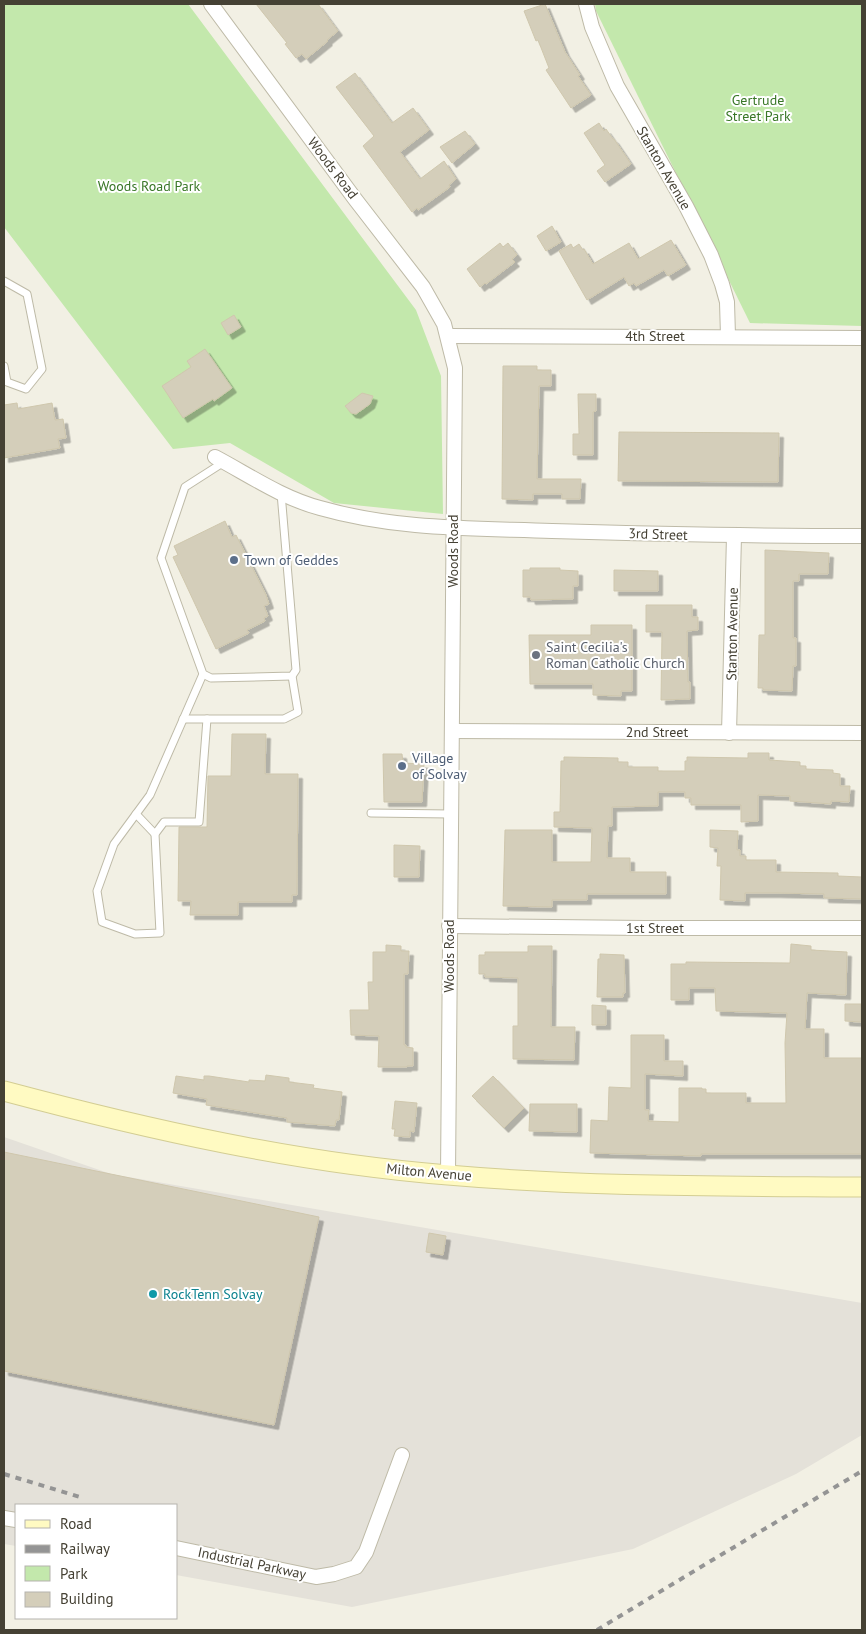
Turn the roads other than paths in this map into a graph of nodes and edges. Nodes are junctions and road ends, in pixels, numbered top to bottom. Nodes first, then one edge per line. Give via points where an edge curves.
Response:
1 (211, 4) edge
2 (586, 4) edge
3 (4, 281) edge
4 (448, 336) junction
5 (728, 336) junction
6 (862, 338) edge
7 (4, 366) edge
8 (219, 459) joint
9 (281, 493) junction
10 (453, 528) junction
11 (734, 536) junction
12 (862, 536) edge
13 (203, 674) junction
14 (292, 676) junction
15 (183, 719) junction
16 (207, 719) junction
17 (452, 731) junction
18 (730, 733) junction
19 (862, 733) edge
20 (371, 813) dead end
21 (136, 814) junction
22 (450, 814) junction
23 (155, 834) junction
24 (449, 926) junction
25 (862, 928) edge
26 (4, 1091) edge
27 (448, 1175) junction
28 (862, 1188) edge
29 (402, 1456) dead end
30 (178, 1548) edge

1 - 4 street, Woods Road via 424,287
2 - 5 street, Stanton Avenue via 592,27 617,86 711,255 727,302
3 - 7 lane via 27,294 42,369 26,389 7,382
4 - 5 street, 4th Street
4 - 10 street, Woods Road via 455,368
5 - 6 street, 4th Street
8 - 9 street, 3rd Street
8 - 13 lane via 184,487 161,558
9 - 10 street, 3rd Street via 318,508 364,520
9 - 14 lane via 296,670
10 - 11 street, 3rd Street
10 - 17 street, Woods Road
11 - 12 street, 3rd Street
11 - 18 street, Stanton Avenue
13 - 14 lane via 211,678
13 - 15 lane
14 - 16 lane via 298,712 284,720
15 - 16 lane
15 - 21 lane via 150,795
16 - 23 lane via 199,822 164,822
17 - 18 street, 2nd Street
17 - 22 street, Woods Road
18 - 19 street, 2nd Street
20 - 22 lane
21 - 23 lane
21 - 23 lane via 114,844 97,891 102,922 136,934 160,933
22 - 24 street, Woods Road
24 - 25 street, 1st Street
24 - 27 street, Woods Road
26 - 27 main road, Milton Avenue via 211,1141 364,1166
27 - 28 main road, Milton Avenue via 581,1184
29 - 30 street, Industrial Parkway via 366,1552 356,1567 316,1577

